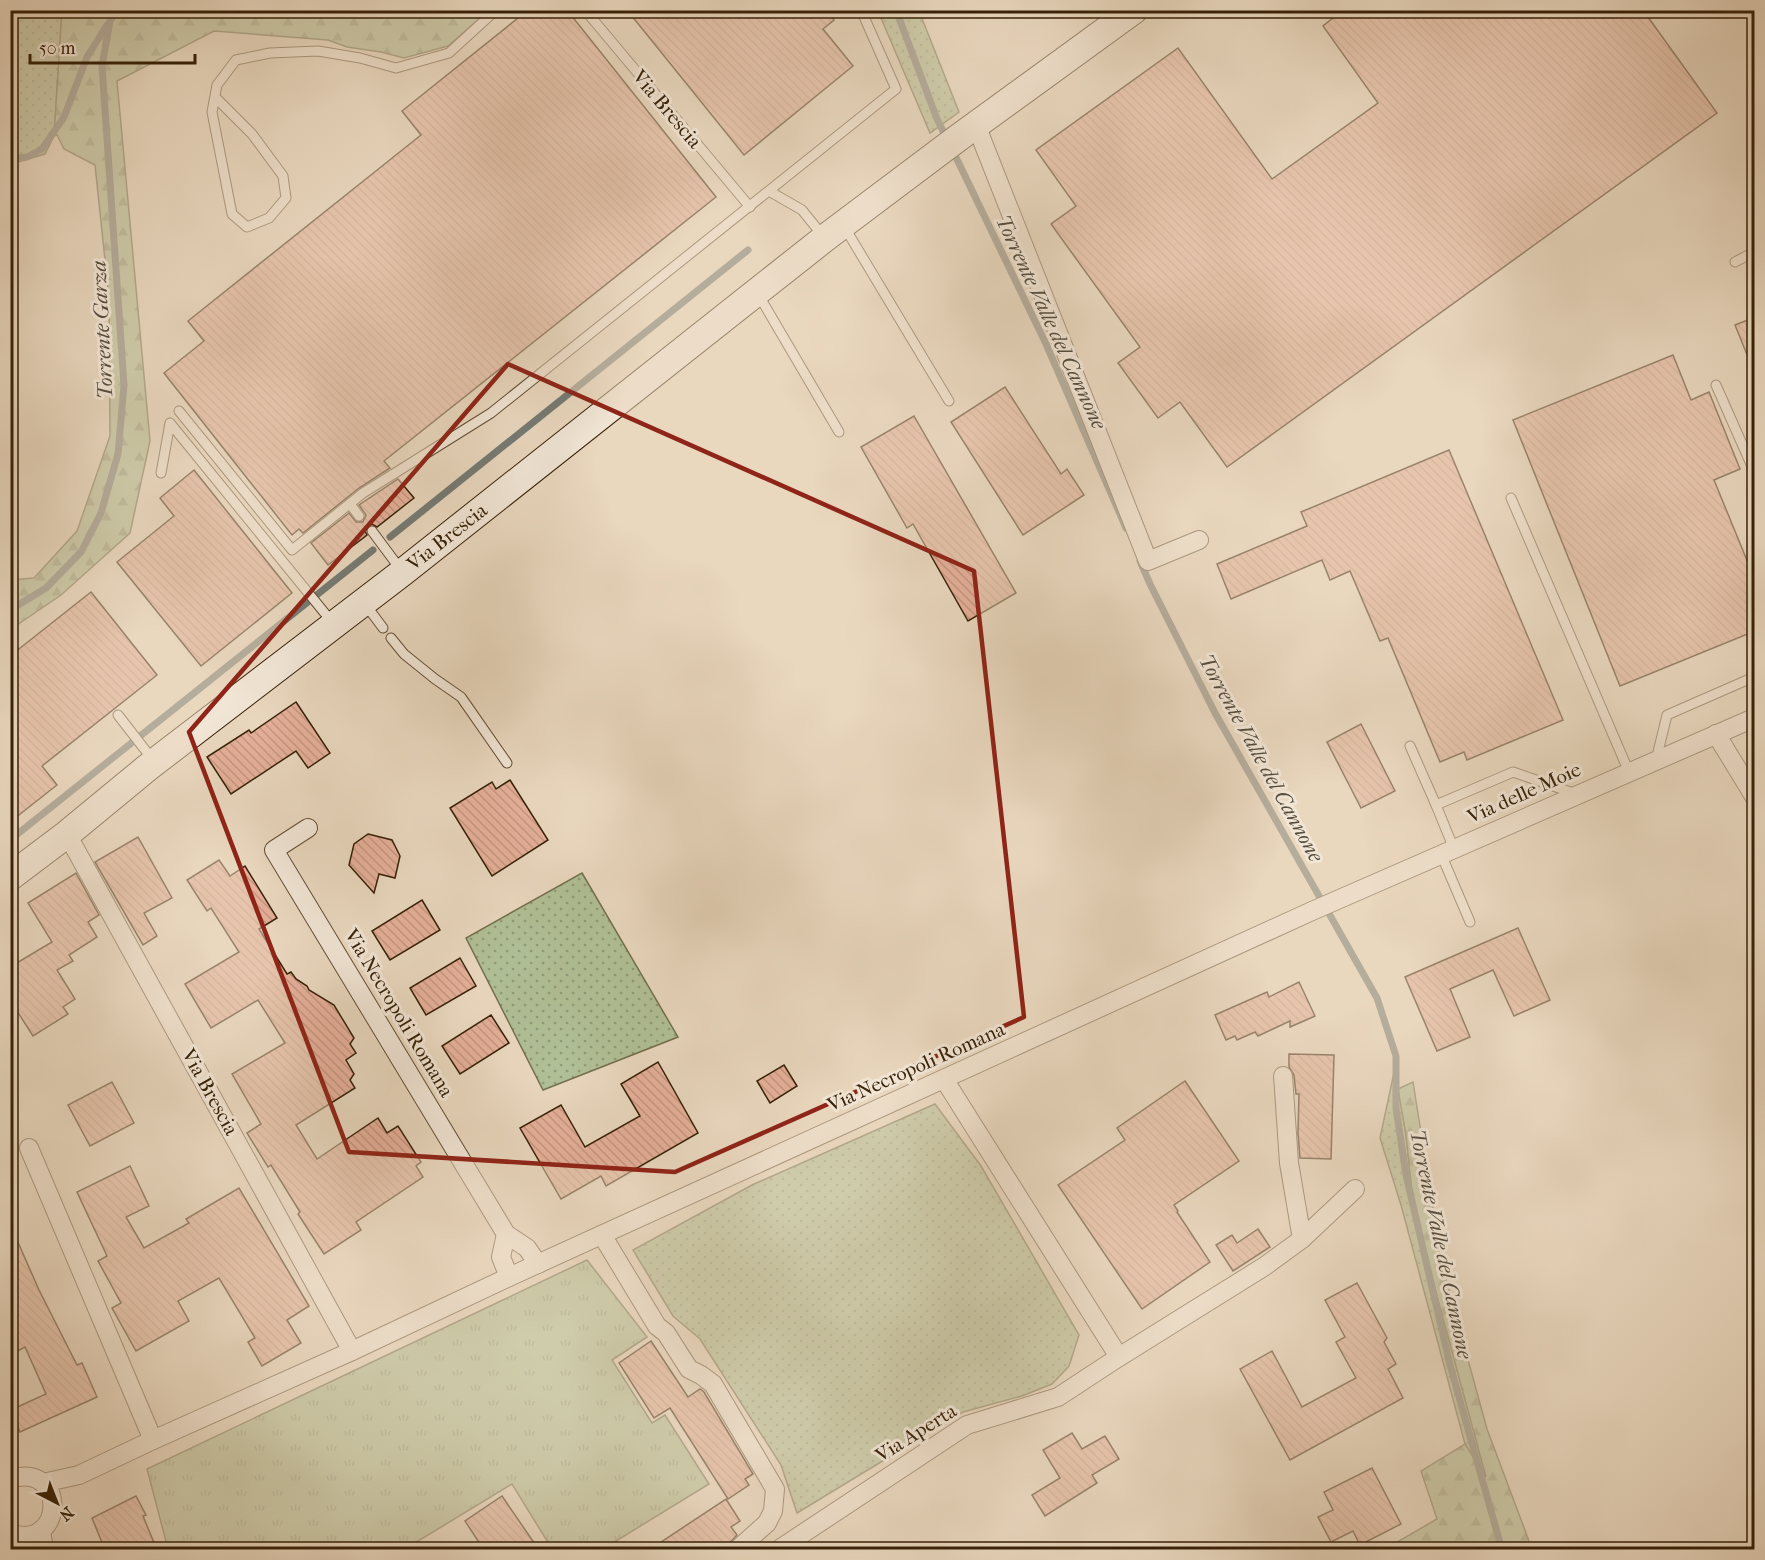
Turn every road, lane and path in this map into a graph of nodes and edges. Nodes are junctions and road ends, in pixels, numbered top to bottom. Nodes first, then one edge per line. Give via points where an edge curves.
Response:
1 (496, 10) edge
2 (585, 10) edge
3 (861, 10) edge
4 (1134, 10) edge
5 (215, 97) junction
6 (958, 138) junction
7 (769, 192) junction
8 (750, 207) junction
9 (841, 226) junction
10 (1755, 252) edge
11 (1735, 262) dead end
12 (757, 292) junction
13 (1716, 385) dead end
14 (949, 401) dead end
15 (179, 411) dead end
16 (839, 432) dead end
17 (1755, 471) edge
18 (161, 473) dead end
19 (1511, 498) dead end
20 (350, 504) junction
21 (359, 516) dead end
22 (372, 531) dead end
23 (1199, 540) dead end
24 (403, 572) junction
25 (363, 602) junction
26 (327, 617) junction
27 (383, 628) dead end
28 (391, 638) dead end
29 (1755, 677) edge
30 (118, 715) dead end
31 (1755, 718) edge
32 (1716, 734) junction
33 (1410, 746) dead end
34 (149, 754) junction
35 (1656, 760) junction
36 (507, 763) dead end
37 (1629, 772) junction
38 (1578, 794) junction
39 (1755, 796) edge
40 (1436, 806) junction
41 (308, 828) dead end
42 (67, 834) junction
43 (1447, 851) junction
44 (10, 877) edge
45 (1312, 911) joint
46 (1470, 922) dead end
47 (1283, 1076) dead end
48 (944, 1079) junction
49 (28, 1148) dead end
50 (1355, 1189) dead end
51 (506, 1234) junction
52 (602, 1235) junction
53 (1302, 1239) junction
54 (538, 1264) junction
55 (509, 1277) junction
56 (352, 1351) junction
57 (1119, 1357) junction
58 (153, 1440) junction
59 (13, 1474) edge
60 (80, 1475) junction
61 (43, 1483) junction
62 (54, 1509) junction
63 (41, 1530) junction
64 (22, 1540) edge
65 (44, 1550) edge
66 (737, 1550) edge
67 (777, 1550) edge

1 - 5 lane via 449,53 396,68 318,51 270,52 236,60 217,85
2 - 8 lane, Via Brescia
3 - 7 lane via 896,89
4 - 6 main road, Via Brescia
5 - 5 lane via 212,112 232,214 247,227 269,218 286,198 283,176 252,134
6 - 9 main road, Via Brescia
6 - 23 street via 1148,561
7 - 8 lane
7 - 9 lane
8 - 20 lane via 491,413
9 - 12 main road, Via Brescia
9 - 14 lane
10 - 11 lane
12 - 16 lane
12 - 24 main road, Via Brescia
13 - 17 lane
15 - 20 lane via 292,550
18 - 26 lane via 170,423
19 - 37 lane
20 - 21 lane
22 - 24 lane
24 - 25 main road, Via Brescia
25 - 26 main road, Via Brescia
25 - 27 lane
26 - 34 main road, Via Brescia
28 - 36 lane via 404,654 460,697
29 - 35 lane via 1667,715
30 - 34 lane
31 - 32 street, Via delle Moie
32 - 35 street, Via delle Moie
32 - 39 street
33 - 40 lane
34 - 42 main road, Via Brescia
35 - 37 street, Via delle Moie
37 - 38 street, Via delle Moie
38 - 40 lane via 1513,772
38 - 43 street, Via delle Moie
40 - 43 lane
41 - 51 street, Via Necropoli Romana via 274,850 481,1206
42 - 44 main road, Via Brescia
42 - 56 street, Via Brescia
43 - 45 street, Via delle Moie
43 - 46 lane
45 - 48 street, Via Necropoli Romana
47 - 53 street via 1289,1163
48 - 52 street, Via Necropoli Romana
48 - 57 street
49 - 58 street
50 - 53 street, Via Aperta
51 - 54 street, Via Necropoli Romana via 528,1248
51 - 55 street via 501,1257
52 - 54 street, Via Necropoli Romana
52 - 66 street via 657,1326 689,1368 713,1384 775,1489 773,1511 767,1523
53 - 57 street, Via Aperta
54 - 55 street, Via Necropoli Romana
55 - 56 street, Via Necropoli Romana
56 - 58 street, Via Necropoli Romana
57 - 67 street, Via Aperta via 1058,1397 968,1425
58 - 60 street, Via Necropoli Romana
59 - 61 street
60 - 61 street, Via Necropoli Romana
60 - 62 street, Via Necropoli Romana
61 - 62 street via 49,1489
62 - 63 street, Via Necropoli Romana
63 - 64 street
63 - 65 street

